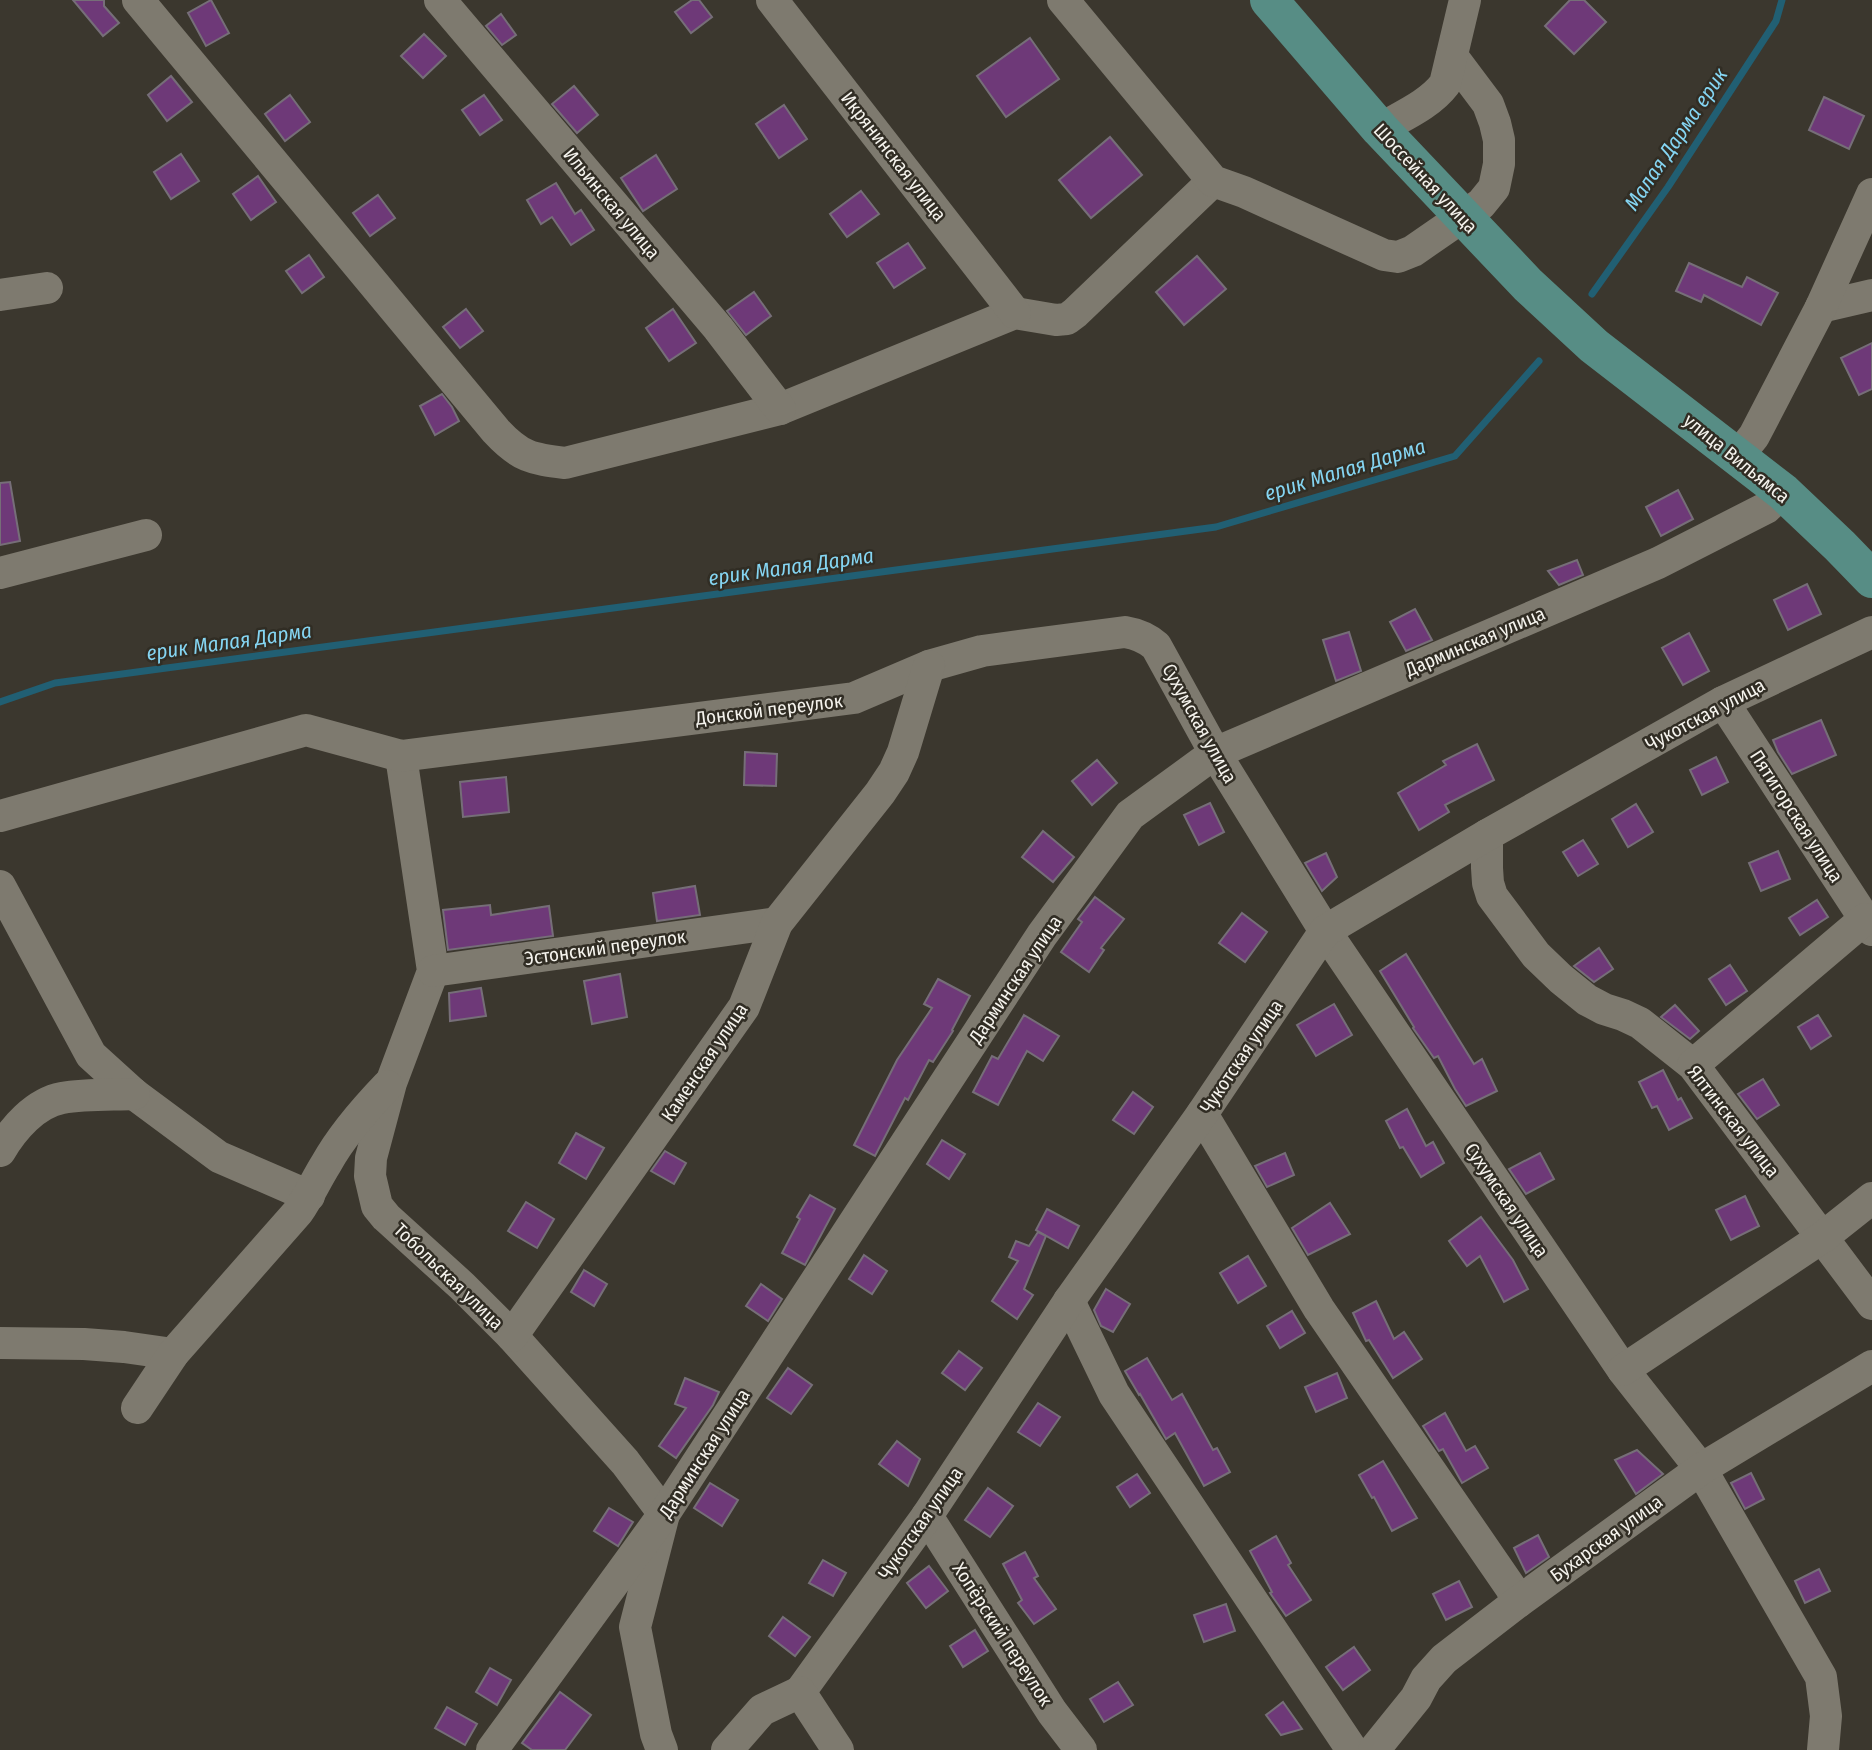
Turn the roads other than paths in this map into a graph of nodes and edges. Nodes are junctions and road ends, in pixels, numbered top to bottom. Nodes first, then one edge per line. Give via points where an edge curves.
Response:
1 (138, 0) edge
2 (772, 0) edge
3 (1063, 0) edge
4 (1269, 0) edge
5 (1465, 0) edge
6 (448, 3) edge
7 (1452, 56) junction
8 (1380, 128) junction
9 (1213, 181) junction
10 (1872, 194) edge
11 (1464, 218) junction
12 (47, 288) dead end
13 (0, 295) edge
14 (1872, 295) edge
15 (1821, 307) junction
16 (1015, 313) junction
17 (1594, 346) joint
18 (779, 409) junction
19 (1738, 456) junction
20 (1783, 492) junction
21 (146, 535) dead end
22 (0, 573) edge
23 (1872, 579) edge
24 (1872, 632) edge
25 (1161, 655) joint
26 (929, 666) junction
27 (1723, 702) junction
28 (1215, 753) junction
29 (401, 756) junction
30 (0, 816) edge
31 (1488, 835) junction
32 (0, 886) edge
33 (777, 923) junction
34 (1869, 924) edge
35 (1325, 932) junction
36 (433, 971) junction
37 (1693, 1065) junction
38 (391, 1083) junction
39 (134, 1094) junction
40 (1202, 1114) junction
41 (0, 1151) edge
42 (309, 1196) junction
43 (1872, 1198) edge
44 (1823, 1237) junction
45 (1069, 1301) junction
46 (1872, 1304) edge
47 (512, 1336) junction
48 (0, 1343) edge
49 (173, 1354) junction
50 (1872, 1366) edge
51 (1623, 1370) junction
52 (137, 1408) dead end
53 (1702, 1469) junction
54 (664, 1514) junction
55 (928, 1516) junction
56 (1518, 1602) junction
57 (800, 1692) junction
58 (492, 1750) edge
59 (662, 1750) edge
60 (727, 1750) edge
61 (838, 1750) edge
62 (1081, 1750) edge
63 (1352, 1750) edge
64 (1374, 1750) edge
65 (1823, 1750) edge

1 - 18 street via 496,431 520,454 565,463
2 - 16 street, Икрянинская улица
3 - 9 street
4 - 8 main road, Шоссейная улица
5 - 7 street
6 - 18 street, Ильинская улица via 718,328
7 - 8 street via 1438,93
7 - 11 street via 1488,104 1499,140 1494,188
8 - 11 main road, Шоссейная улица
9 - 11 street via 1384,256 1413,251
9 - 16 street via 1075,313 1056,320
10 - 15 street
11 - 17 main road, Шоссейная улица
12 - 13 street
14 - 15 street
15 - 19 street via 1754,436
16 - 18 street
17 - 19 main road, улица Вильямса
19 - 20 main road, улица Вильямса
20 - 23 main road, улица Вильямса
20 - 28 street, Дарминская улица via 1766,508 1658,562
21 - 22 street
24 - 27 street, Чукотская улица
25 - 26 street, Донской переулок via 1149,640 1125,632 982,651
25 - 28 street, Сухумская улица
26 - 29 street, Донской переулок via 855,698
26 - 33 street, Каменская улица via 894,772
27 - 31 street, Чукотская улица
27 - 34 street, Пятигорская улица
28 - 35 street, Сухумская улица
28 - 54 street, Дарминская улица via 1130,815 1042,935
29 - 30 street via 306,730
29 - 36 street, Тобольская улица
31 - 35 street, Чукотская улица
31 - 37 street, Ялтинская улица via 1492,896 1536,955 1587,1000 1640,1023
32 - 39 street via 91,1055
33 - 36 street, Эстонский переулок
33 - 47 street, Каменская улица via 744,1007
34 - 37 street
35 - 40 street, Чукотская улица
35 - 51 street, Сухумская улица
36 - 38 street, Тобольская улица
37 - 44 street, Ялтинская улица
38 - 42 street via 355,1122 326,1162
38 - 47 street, Тобольская улица via 371,1158 377,1206
39 - 41 street via 60,1098 20,1124
39 - 42 street via 219,1157
40 - 45 street, Чукотская улица
40 - 56 street via 1319,1309
42 - 49 street
43 - 44 street
44 - 46 street, Ялтинская улица
44 - 51 street
45 - 55 street, Чукотская улица
45 - 63 street via 1114,1394
47 - 54 street, Тобольская улица via 625,1462
48 - 49 street via 84,1344
49 - 52 street
50 - 53 street, Бухарская улица
51 - 53 street, Сухумская улица
53 - 56 street, Бухарская улица
53 - 65 street, Сухумская улица via 1821,1677 1826,1716
54 - 58 street, Дарминская улица
54 - 59 street via 635,1627
55 - 57 street, Чукотская улица
55 - 62 street, Хопёрский переулок
56 - 64 street, Бухарская улица via 1444,1659
57 - 60 street via 762,1710
57 - 61 street

